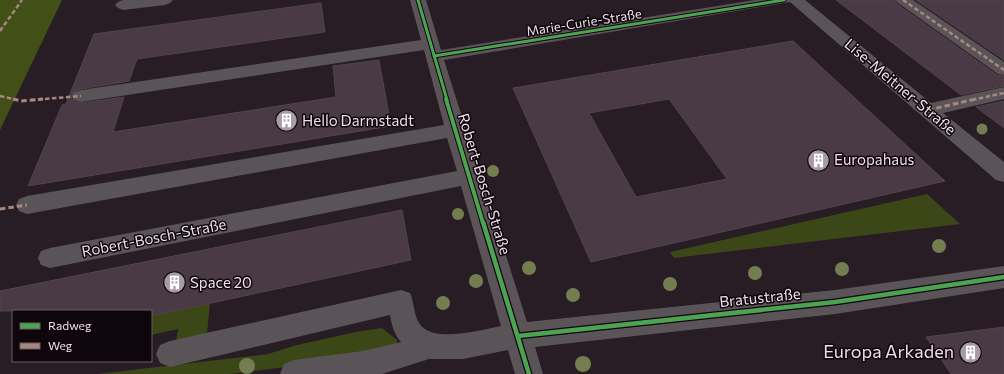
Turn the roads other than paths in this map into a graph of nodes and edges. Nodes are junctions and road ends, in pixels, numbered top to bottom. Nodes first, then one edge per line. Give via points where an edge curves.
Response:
1 (164, 0) edge
2 (418, 0) edge
3 (784, 0) edge
4 (796, 0) edge
5 (903, 0) edge
6 (123, 5) dead end
7 (433, 50) junction
8 (1004, 70) edge
9 (1004, 93) edge
10 (81, 96) dead end
11 (928, 110) junction
12 (454, 130) junction
13 (1004, 174) edge
14 (469, 177) junction
15 (27, 205) dead end
16 (50, 258) dead end
17 (1004, 277) edge
18 (518, 336) junction
19 (429, 346) junction
20 (170, 354) dead end
21 (294, 374) edge
22 (529, 374) edge

1 - 6 street
2 - 7 street, Robert-Bosch-Straße
3 - 7 street, Marie-Curie-Straße
4 - 11 street, Lise-Meitner-Straße
5 - 8 street
7 - 10 street, Marie-Curie-Straße
7 - 12 street, Robert-Bosch-Straße
9 - 11 street
11 - 13 street, Lise-Meitner-Straße
12 - 14 street, Robert-Bosch-Straße
12 - 15 street
14 - 16 street, Robert-Bosch-Straße
14 - 18 street, Robert-Bosch-Straße
17 - 18 street, Bratustraße via 835,302
18 - 19 street via 463,346
18 - 22 street, Robert-Bosch-Straße
19 - 20 street via 416,339 406,328 401,301
19 - 21 street via 399,357

